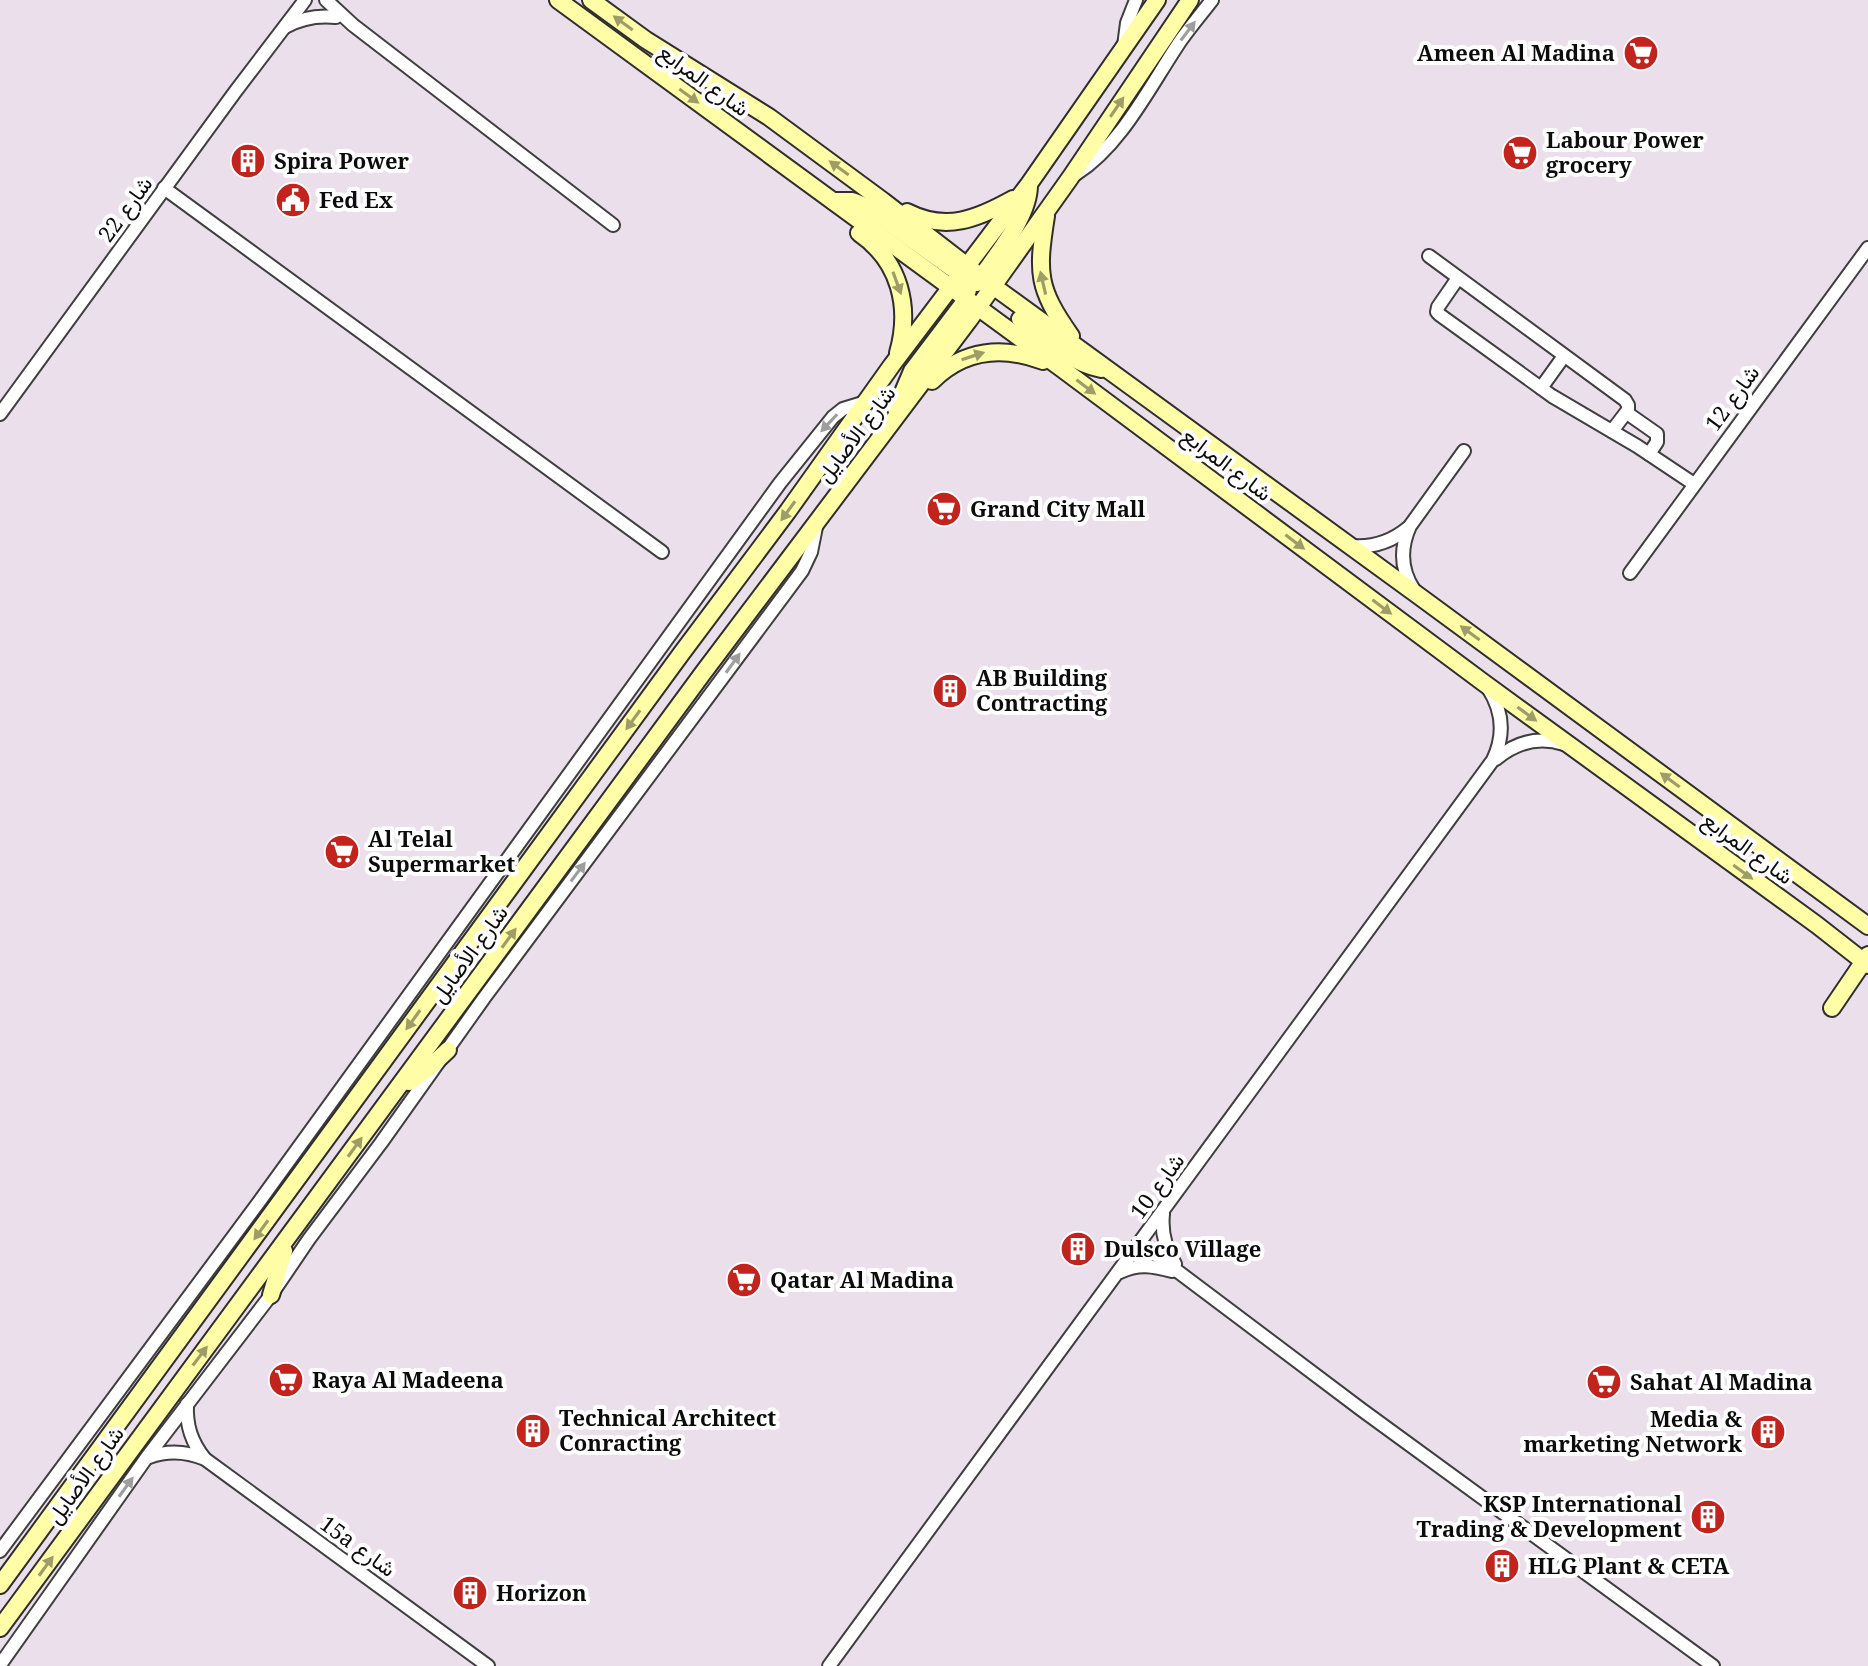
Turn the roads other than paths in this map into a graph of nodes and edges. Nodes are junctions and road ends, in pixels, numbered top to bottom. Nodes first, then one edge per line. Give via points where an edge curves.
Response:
1 (305, 0) edge
2 (312, 0) edge
3 (326, 0) edge
4 (558, 0) edge
5 (591, 0) edge
6 (1136, 0) edge
7 (1157, 0) edge
8 (1190, 0) edge
9 (1212, 0) edge
10 (337, 10) edge
11 (282, 28) junction
12 (1124, 46) junction
13 (1070, 178) junction
14 (164, 188) junction
15 (1025, 189) junction
16 (833, 201) junction
17 (883, 201) junction
18 (1047, 210) junction
19 (613, 225) dead end
20 (1868, 248) edge
21 (1429, 256) dead end
22 (1458, 278) junction
23 (973, 286) junction
24 (1078, 348) junction
25 (1564, 356) junction
26 (892, 365) junction
27 (1061, 368) junction
28 (1109, 370) junction
29 (1541, 388) junction
30 (866, 402) junction
31 (1627, 413) junction
32 (0, 414) edge
33 (893, 422) junction
34 (1612, 431) junction
35 (1464, 451) dead end
36 (1649, 454) junction
37 (1694, 484) junction
38 (817, 521) junction
39 (1410, 526) junction
40 (1350, 546) junction
41 (662, 552) dead end
42 (1630, 573) dead end
43 (1419, 596) junction
44 (1484, 683) junction
45 (1570, 745) junction
46 (1488, 767) junction
47 (1868, 926) edge
48 (1866, 960) edge
49 (1832, 1008) dead end
50 (448, 1050) junction
51 (397, 1089) junction
52 (1164, 1210) junction
53 (288, 1239) junction
54 (1140, 1243) junction
55 (1118, 1273) junction
56 (1181, 1274) junction
57 (271, 1295) junction
58 (187, 1404) junction
59 (147, 1457) junction
60 (205, 1459) junction
61 (0, 1551) edge
62 (0, 1585) edge
63 (0, 1628) edge
64 (0, 1665) edge
65 (488, 1666) edge
66 (829, 1666) edge
67 (1713, 1666) edge

1 - 11 street, شارع 22
2 - 10 street
3 - 10 street
4 -> 16 main road, شارع المرابع
17 -> 5 main road, شارع المرابع via 769,117
6 - 12 street
7 - 12 main road, شارع الأصايل
13 -> 8 main road, شارع الأصايل
13 -> 9 street via 1111,143
10 - 11 street
10 - 19 street
11 - 14 street, شارع 22
12 - 15 main road, شارع الأصايل
13 - 18 main road, شارع الأصايل
14 - 32 street, شارع 22
14 - 41 street
15 - 17 main road via 982,215 952,222 922,218
15 - 23 main road, شارع الأصايل
16 - 23 main road, شارع المرابع
16 -> 26 main road via 846,222 882,253 897,280 904,326
17 - 23 main road, شارع المرابع
18 - 23 main road, شارع الأصايل
24 -> 18 main road via 1052,310 1042,280
20 - 37 street, شارع 12
21 - 22 street
22 - 25 street
22 - 29 street via 1438,314
23 - 24 main road, شارع المرابع
23 - 26 main road, شارع الأصايل
23 - 27 main road, شارع المرابع
23 - 28 main road via 1078,362
23 - 33 main road, شارع الأصايل
24 - 28 main road, شارع المرابع
25 - 29 street
25 - 31 street via 1625,400
26 - 30 main road, شارع الأصايل
33 -> 27 main road via 943,370 975,354 1018,353
27 -> 44 main road, شارع المرابع
28 - 40 main road, شارع المرابع
29 - 34 street
30 -> 61 street via 833,417 780,483
30 -> 62 main road, شارع الأصايل
31 - 34 street
31 - 36 street via 1657,434
33 - 38 main road, شارع الأصايل
34 - 36 street
35 - 39 street
36 - 37 street
37 - 42 street, شارع 12
50 -> 38 street via 802,571
51 -> 38 main road, شارع الأصايل
39 - 40 street via 1383,543
39 - 43 street via 1402,559
40 - 43 main road, شارع المرابع
47 -> 43 main road, شارع المرابع
44 -> 45 main road, شارع المرابع
44 - 46 street, شارع 10 via 1502,726
45 - 46 street, شارع 10 via 1529,741 1510,748
45 -> 48 main road, شارع المرابع
46 - 52 street, شارع 10
48 - 49 main road
50 - 51 main road
50 - 57 street
53 -> 51 main road, شارع الأصايل
52 - 54 street, شارع 10
52 - 56 street via 1165,1245
53 - 57 main road
63 -> 53 main road, شارع الأصايل
54 - 55 street, شارع 10
54 - 56 street
55 - 56 street via 1142,1265
55 - 66 street, شارع 10
56 - 67 street
57 - 58 street
58 - 59 street
58 - 60 street, 15a شارع via 189,1429
59 - 60 street, 15a شارع via 172,1452
64 -> 59 street
60 - 65 street, 15a شارع

